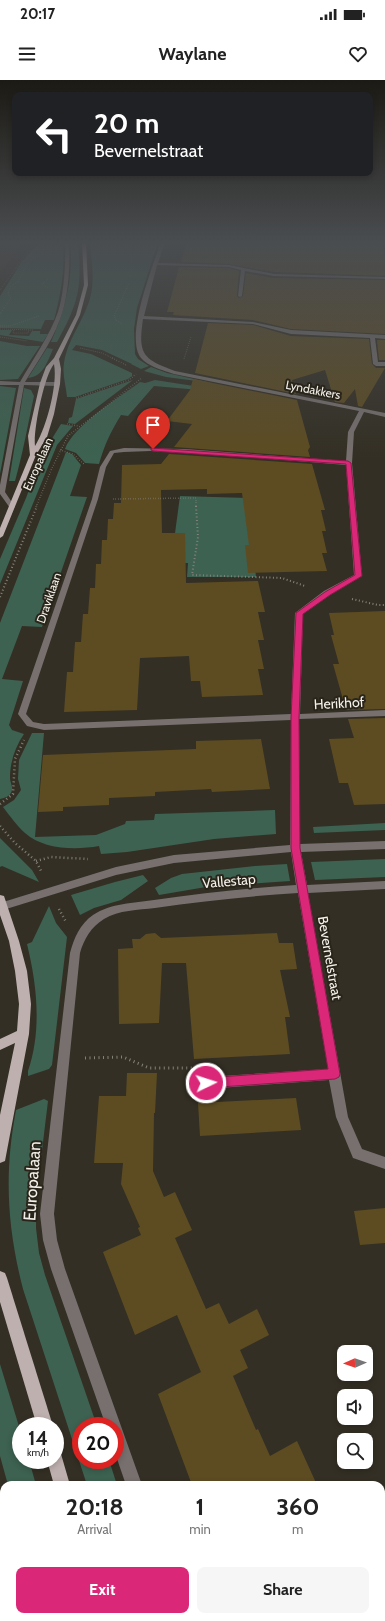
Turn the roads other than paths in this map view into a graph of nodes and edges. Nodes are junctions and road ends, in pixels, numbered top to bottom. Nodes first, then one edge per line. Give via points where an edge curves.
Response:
1 (59, 314) edge
2 (78, 314) edge
3 (141, 314) edge
4 (140, 317) junction
5 (372, 336) junction
6 (385, 337) edge
7 (56, 359) junction
8 (385, 364) edge
9 (0, 383) edge
10 (22, 383) junction
11 (43, 383) junction
12 (57, 384) junction
13 (362, 411) junction
14 (385, 416) edge
15 (33, 456) junction
16 (348, 463) junction
17 (12, 507) junction
18 (0, 536) edge
19 (385, 713) edge
20 (295, 718) junction
21 (385, 845) edge
22 (295, 848) junction
23 (385, 885) edge
24 (302, 889) junction
25 (2, 902) edge
26 (84, 932) joint
27 (23, 1034) junction
28 (0, 1045) edge
29 (335, 1074) junction
30 (206, 1083) road end
31 (0, 1157) edge
32 (385, 1163) edge
33 (0, 1278) edge
34 (42, 1417) edge
35 (111, 1417) edge
36 (124, 1456) edge
37 (58, 1469) edge
38 (61, 1481) edge
39 (133, 1481) edge

1 - 10 street, Europalaan via 53,330
2 - 7 main road, Europalaan
3 - 4 street
4 - 5 street via 253,323 291,332
4 - 13 street, Lyndakkers via 141,354 156,365 237,386
5 - 6 street
5 - 8 street via 376,364
7 - 11 main road, Europalaan via 49,367
7 - 12 main road, Europalaan
9 - 10 street
10 - 11 street
10 - 17 street, Europalaan via 2,492
11 - 12 street
11 - 15 main road, Europalaan via 31,436
12 - 15 main road, Europalaan via 44,437
13 - 14 street, Lyndakkers
13 - 16 street, Herikhof via 351,432
15 - 17 main road, Europalaan
16 - 20 street, Herikhof via 358,576 327,593 299,613
16 - 20 street, Draviklaan via 153,449 114,450 103,468 95,499 22,714 30,724 44,727
17 - 18 main road, Europalaan
19 - 20 street, Herikhof
20 - 22 street, Herikhof
21 - 22 street, Vallestap
22 - 24 street, Bevernelstraat
22 - 25 street, Vallestap via 174,859 116,871
23 - 24 street, Vallestap
24 - 26 street, Vallestap via 170,901 117,909 92,921
24 - 29 street, Bevernelstraat
25 - 27 main road via 21,971 26,1004
26 - 35 street, Europalaan via 75,953 47,1214 50,1240 58,1269
27 - 28 main road
27 - 31 main road
29 - 30 street
29 - 32 street, Bevernelstraat via 342,1117 358,1154
33 - 34 main road
36 - 39 street
37 - 38 main road

